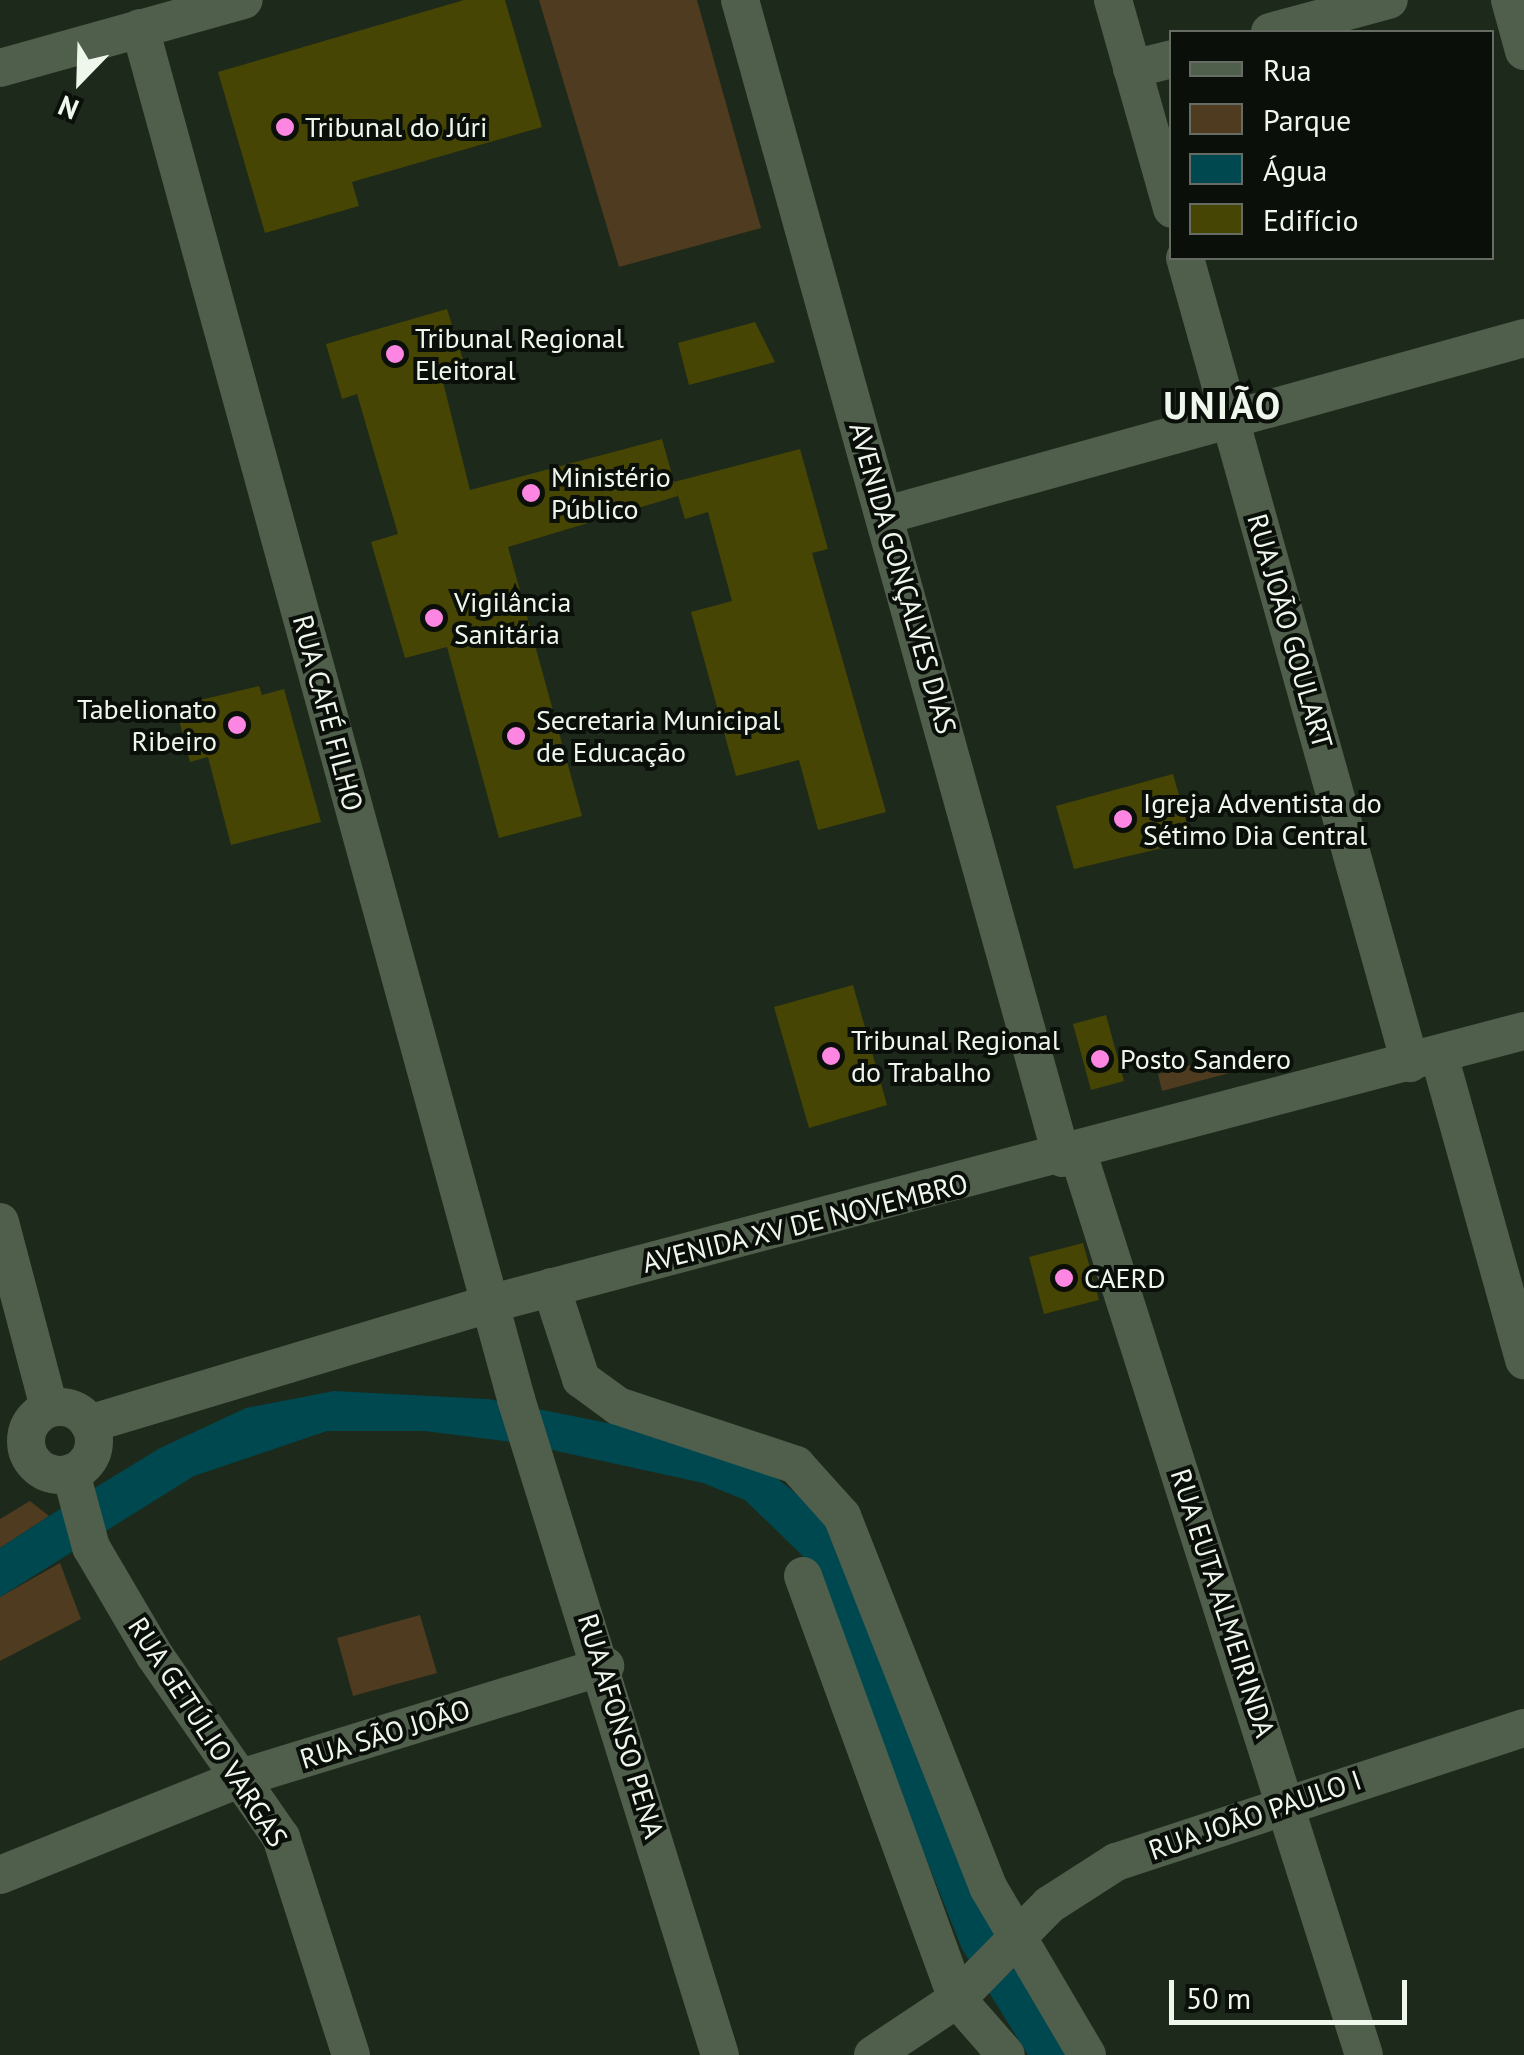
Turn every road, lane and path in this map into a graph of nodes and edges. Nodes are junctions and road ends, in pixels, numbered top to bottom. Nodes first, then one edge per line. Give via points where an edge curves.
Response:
1 (244, 0) edge
2 (740, 0) edge
3 (1113, 0) edge
4 (1389, 0) edge
5 (1510, 0) edge
6 (140, 28) junction
7 (1277, 30) edge
8 (1524, 51) edge
9 (1169, 60) edge
10 (0, 68) edge
11 (1132, 70) junction
12 (1169, 199) edge
13 (1186, 260) edge
14 (1524, 338) edge
15 (1231, 422) junction
16 (886, 515) junction
17 (1524, 1031) edge
18 (1425, 1059) junction
19 (1070, 1155) junction
20 (0, 1222) edge
21 (551, 1287) junction
22 (489, 1304) junction
23 (1524, 1360) edge
24 (516, 1399) joint
25 (49, 1408) junction
26 (89, 1424) junction
27 (14, 1462) edge
28 (72, 1486) junction
29 (803, 1576) dead end
30 (605, 1666) junction
31 (1524, 1728) edge
32 (244, 1777) junction
33 (1288, 1802) junction
34 (0, 1875) edge
35 (990, 1964) junction
36 (351, 2055) edge
37 (720, 2055) edge
38 (873, 2055) edge
39 (1006, 2055) edge
40 (1088, 2055) edge
41 (1364, 2055) edge

1 - 6 street
2 - 16 street, AVENIDA GONÇALVES DIAS
3 - 11 street
4 - 7 street
5 - 8 street
6 - 10 street
6 - 22 street, RUA CAFÉ FILHO
9 - 11 street
11 - 12 street
13 - 15 street, RUA JOÃO GOULART
14 - 15 street
15 - 16 street
15 - 18 street, RUA JOÃO GOULART
16 - 19 street, AVENIDA GONÇALVES DIAS
17 - 18 street, AVENIDA XV DE NOVEMBRO
18 - 19 street, AVENIDA XV DE NOVEMBRO
18 - 23 street, RUA JOÃO GOULART
19 - 21 street, AVENIDA XV DE NOVEMBRO
19 - 33 street, RUA EUTA ALMEIRINDA
20 - 25 street
21 - 22 street, AVENIDA XV DE NOVEMBRO
21 - 35 street via 581,1379 618,1406 796,1465 842,1516 988,1887
22 - 24 street, RUA CAFÉ FILHO
22 - 26 street, AVENIDA XV DE NOVEMBRO
24 - 30 street, RUA AFONSO PENA
25 - 26 street via 69,1408
25 - 27 street via 26,1432
26 - 28 street via 93,1448
27 - 28 street
28 - 32 street, RUA GETÚLIO VARGAS via 91,1548 155,1656
29 - 35 street
30 - 32 street, RUA SÃO JOÃO
30 - 37 street, RUA AFONSO PENA
31 - 33 street, RUA JOÃO PAULO I
32 - 34 street, RUA SÃO JOÃO
32 - 36 street, RUA GETÚLIO VARGAS via 281,1837
33 - 35 street, RUA JOÃO PAULO I via 1116,1862
33 - 41 street, RUA EUTA ALMEIRINDA
35 - 38 street, RUA JOÃO PAULO I
35 - 39 street
35 - 40 street

